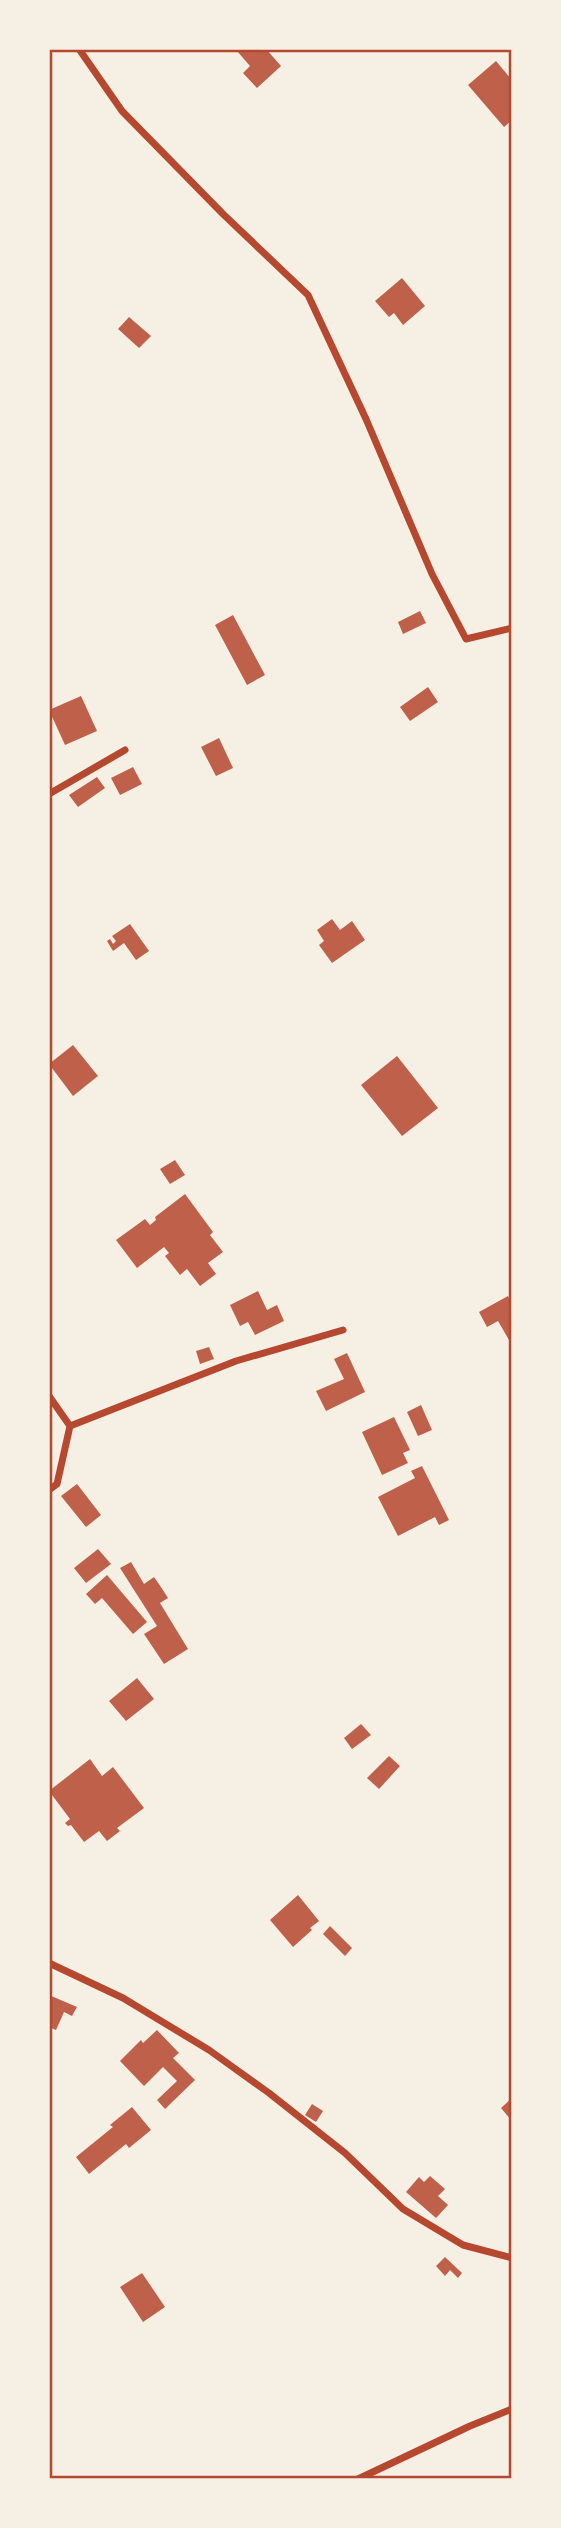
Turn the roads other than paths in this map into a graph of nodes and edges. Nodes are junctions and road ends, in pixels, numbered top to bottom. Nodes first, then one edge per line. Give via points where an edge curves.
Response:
1 (79, 49) edge
2 (512, 628) edge
3 (125, 750) dead end
4 (49, 793) edge
5 (343, 1330) dead end
6 (49, 1396) edge
7 (69, 1426) junction
8 (49, 1490) edge
9 (49, 1963) edge
10 (512, 2258) edge
11 (512, 2409) edge
12 (358, 2479) edge

1 - 2 street via 122,111 307,295 432,574 466,639
3 - 4 street
5 - 7 street via 236,1361
6 - 7 street
7 - 8 street via 57,1484
9 - 10 street via 123,1998 269,2092 345,2153 403,2209 463,2245
11 - 12 street

